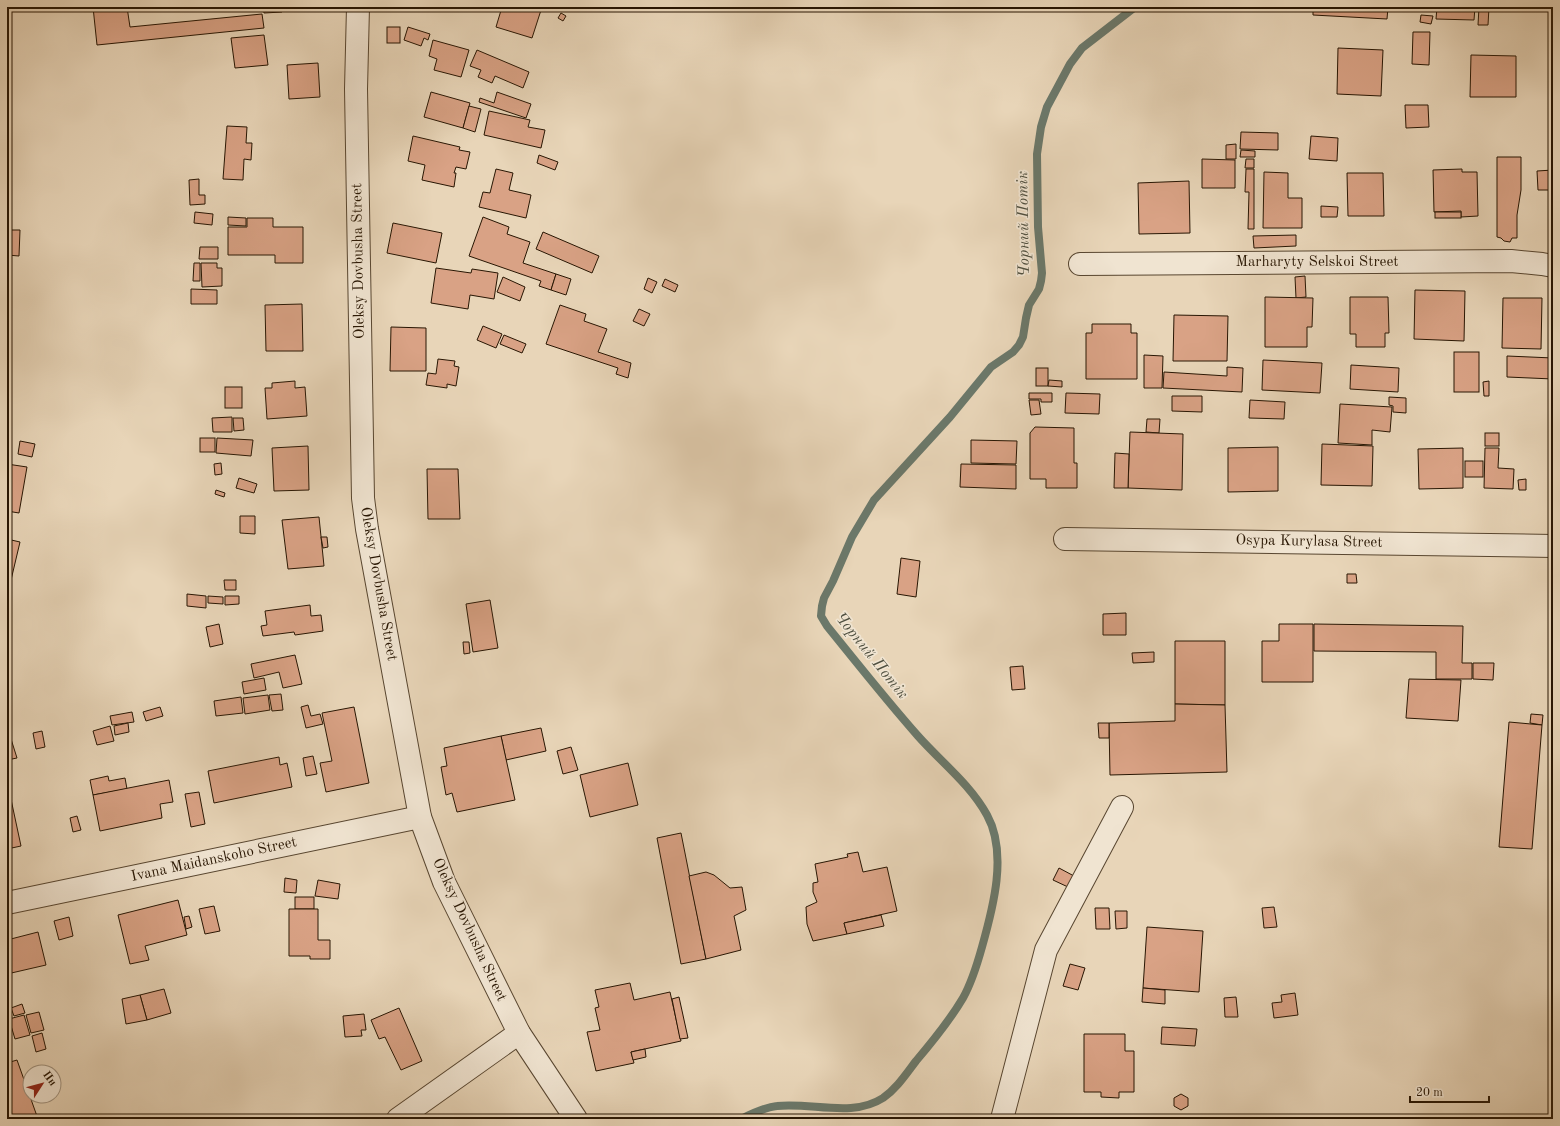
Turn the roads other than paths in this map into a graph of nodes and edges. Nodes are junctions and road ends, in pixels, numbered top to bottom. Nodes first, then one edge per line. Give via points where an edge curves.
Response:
1 (358, 7) edge
2 (1080, 264) dead end
3 (1553, 266) edge
4 (1065, 539) dead end
5 (1553, 546) edge
6 (1122, 807) dead end
7 (420, 817) junction
8 (7, 903) edge
9 (519, 1033) junction
10 (398, 1119) edge
11 (576, 1119) edge
12 (1002, 1119) edge

1 - 7 street, Oleksy Dovbusha Street via 356,89 363,498
2 - 3 street, Marharyty Selskoi Street via 1511,262
4 - 5 street, Osypa Kurylasa Street
6 - 12 street via 1046,950
7 - 8 street, Ivana Maidanskoho Street
7 - 9 street, Oleksy Dovbusha Street via 444,882
9 - 10 street
9 - 11 street, Oleksy Dovbusha Street

